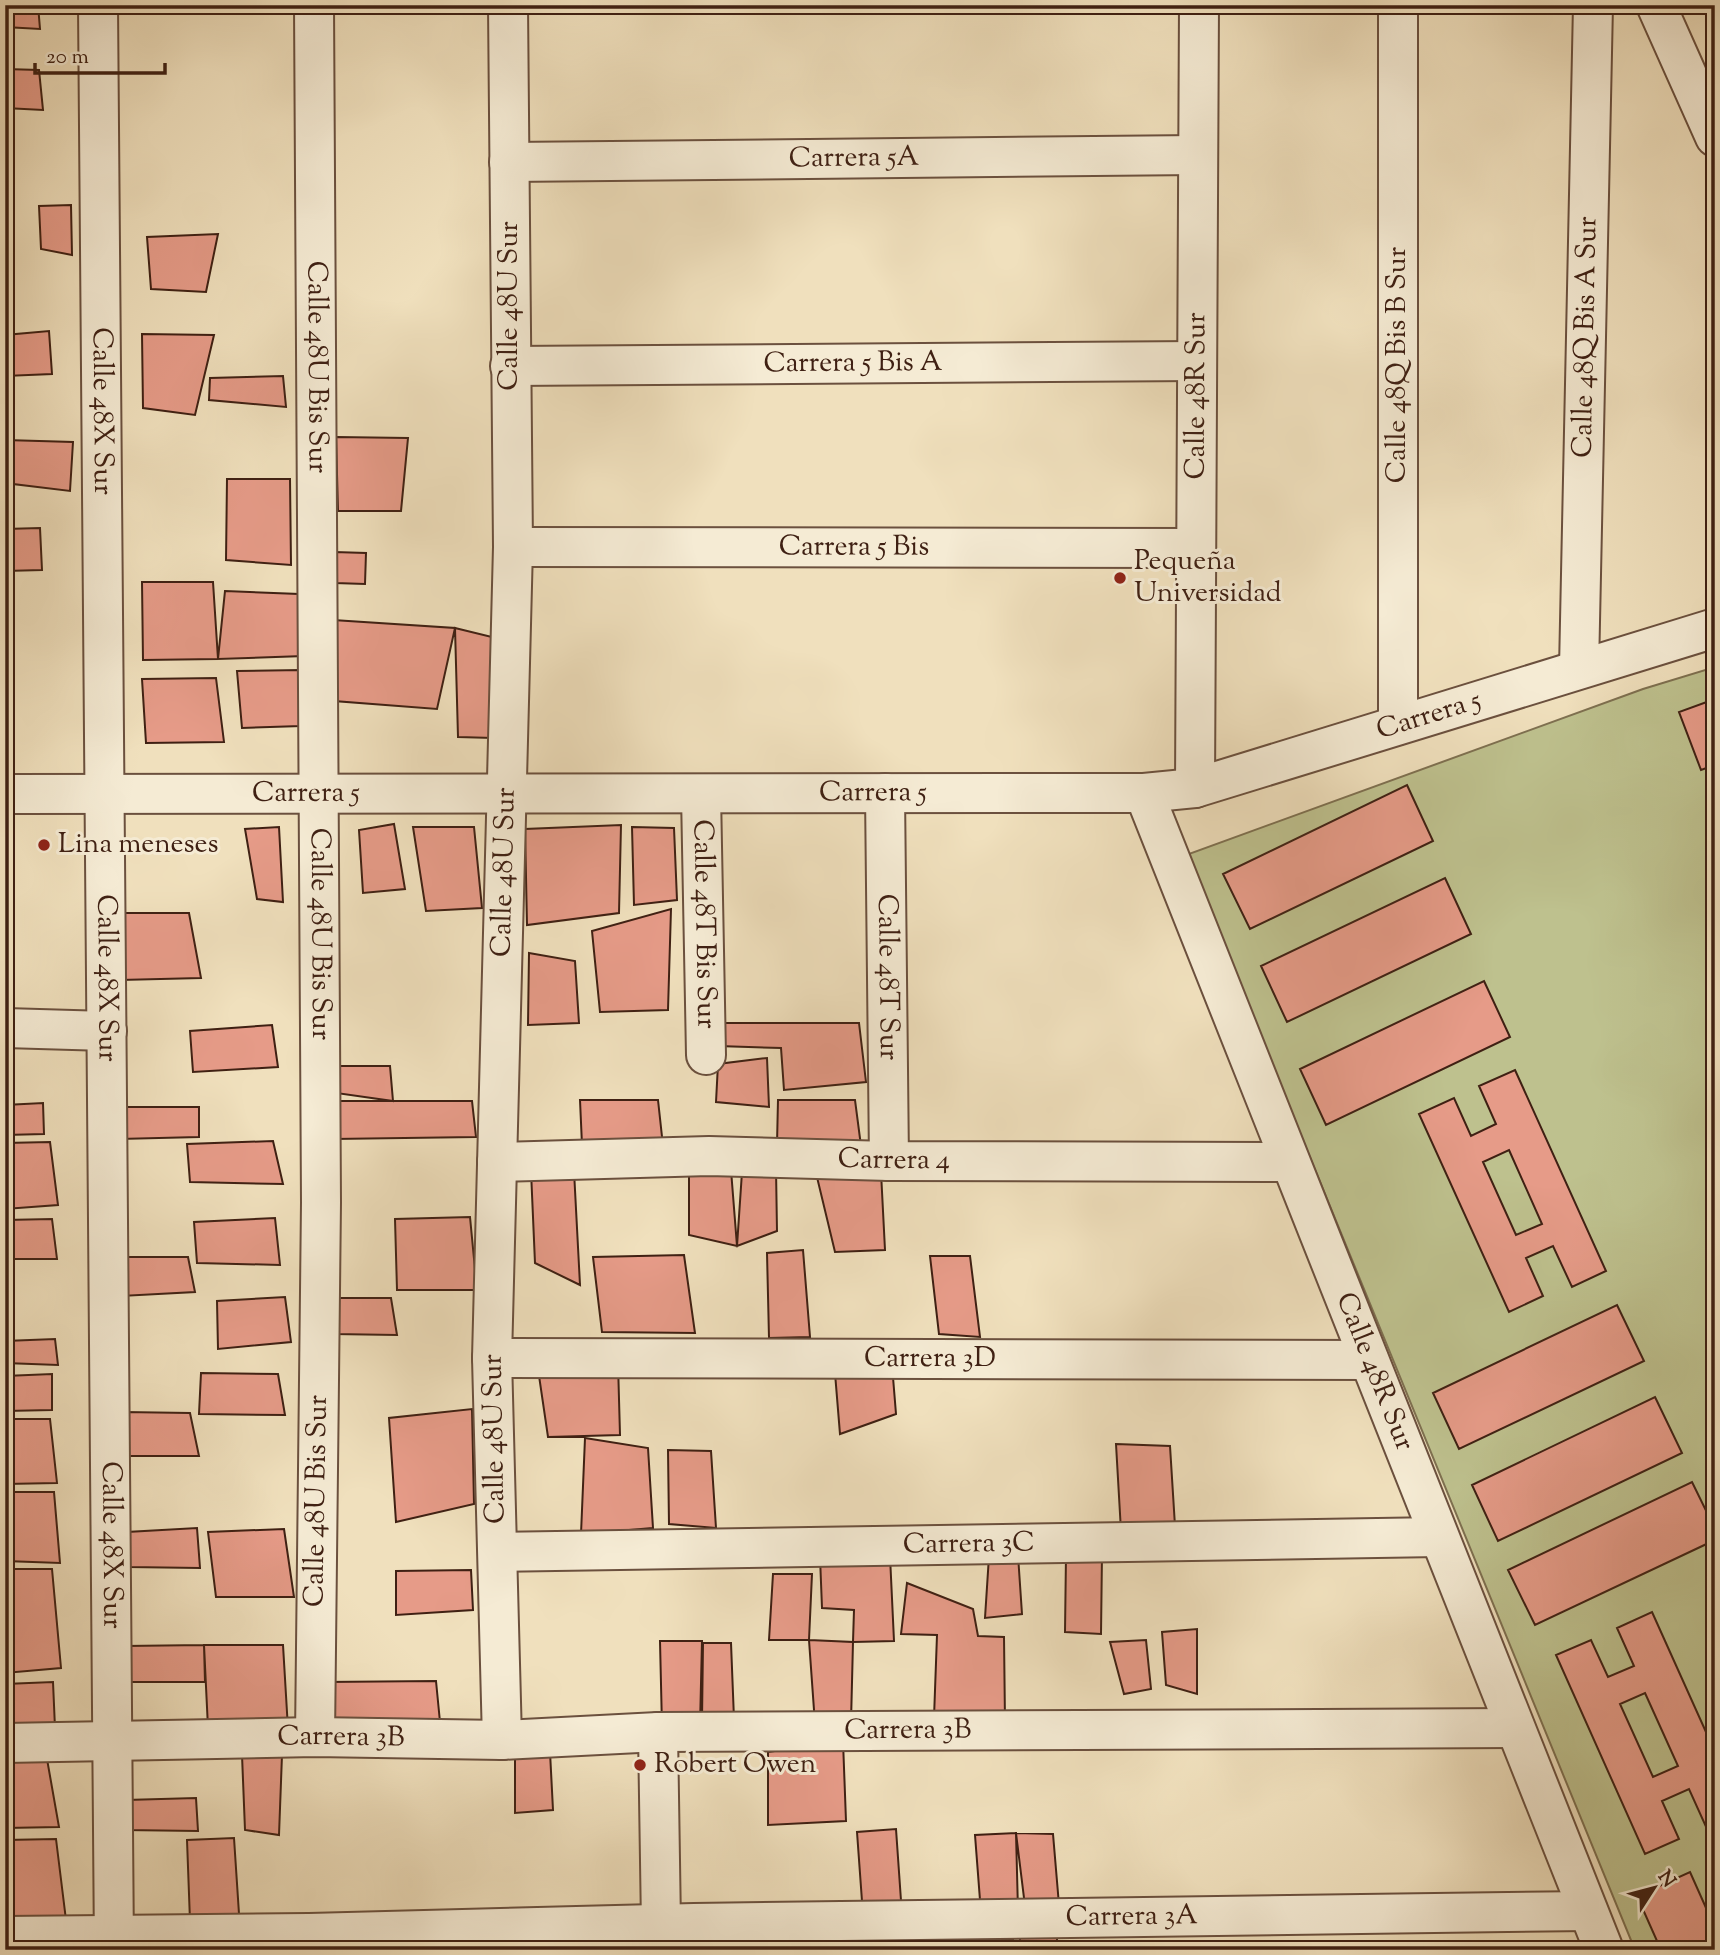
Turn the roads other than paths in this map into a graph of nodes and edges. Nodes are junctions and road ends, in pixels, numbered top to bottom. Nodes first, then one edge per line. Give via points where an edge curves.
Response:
1 (99, 5) edge
2 (508, 5) edge
3 (1199, 5) edge
4 (1398, 5) edge
5 (1593, 5) edge
6 (1656, 5) edge
7 (321, 6) edge
8 (1715, 137) edge
9 (1198, 155) junction
10 (509, 162) junction
11 (1197, 361) junction
12 (510, 366) junction
13 (513, 547) junction
14 (1196, 548) junction
15 (1715, 628) edge
16 (1579, 669) junction
17 (1398, 725) junction
18 (1195, 788) junction
19 (885, 793) junction
20 (1144, 793) junction
21 (5, 794) edge
22 (105, 794) junction
23 (319, 794) junction
24 (506, 794) junction
25 (701, 794) junction
26 (5, 1028) edge
27 (107, 1031) junction
28 (706, 1055) dead end
29 (889, 1161) junction
30 (497, 1162) junction
31 (1290, 1162) junction
32 (492, 1358) junction
33 (1368, 1360) junction
34 (1439, 1537) junction
35 (498, 1552) junction
36 (1515, 1728) junction
37 (657, 1732) junction
38 (316, 1737) junction
39 (113, 1740) junction
40 (502, 1740) junction
41 (5, 1743) edge
42 (1588, 1911) junction
43 (683, 1933) edge
44 (5, 1936) edge
45 (114, 1942) edge
46 (1604, 1950) edge

1 - 22 street, Calle 48X Sur
2 - 10 street, Calle 48U Sur
3 - 9 street, Calle 48R Sur
4 - 17 street, Calle 48Q Bis B Sur
5 - 16 street, Calle 48Q Bis A Sur
6 - 8 street
7 - 23 street, Calle 48U Bis Sur
9 - 10 street, Carrera 5A
9 - 11 street, Calle 48R Sur
10 - 12 street, Calle 48U Sur
11 - 12 street, Carrera 5 Bis A
11 - 14 street, Calle 48R Sur
12 - 13 street, Calle 48U Sur
13 - 14 street, Carrera 5 Bis
13 - 24 street, Calle 48U Sur
14 - 18 street, Calle 48R Sur
15 - 16 street, Carrera 5
16 - 17 street, Carrera 5
17 - 18 street, Carrera 5
18 - 20 street, Carrera 5
19 - 20 street, Carrera 5
19 - 25 street, Carrera 5
19 - 29 street, Calle 48T Sur
20 - 31 street, Calle 48R Sur
21 - 22 street, Carrera 5
22 - 23 street, Carrera 5
22 - 27 street, Calle 48X Sur
23 - 24 street, Carrera 5
23 - 38 street, Calle 48U Bis Sur
24 - 25 street, Carrera 5
24 - 30 street, Calle 48U Sur
25 - 28 street, Calle 48T Bis Sur
26 - 27 street
27 - 39 street, Calle 48X Sur
29 - 30 street, Carrera 4 via 709,1156
29 - 31 street, Carrera 4
30 - 32 street, Calle 48U Sur
31 - 33 street, Calle 48R Sur
32 - 33 street, Carrera 3D
32 - 35 street, Calle 48U Sur
33 - 34 street, Calle 48R Sur
34 - 35 street, Carrera 3C
34 - 36 street, Calle 48R Sur
35 - 40 street, Calle 48U Sur
36 - 37 street, Carrera 3B
36 - 42 street, Calle 48R Sur
37 - 40 street, Carrera 3B
37 - 43 street
38 - 39 street, Carrera 3B
38 - 40 street, Carrera 3B
39 - 41 street, Carrera 3B
39 - 45 street, Calle 48X Sur
42 - 43 street, Carrera 3A
42 - 46 street, Calle 48R Sur
43 - 45 street, Carrera 3A via 309,1933 152,1936
44 - 45 street, Carrera 3A

